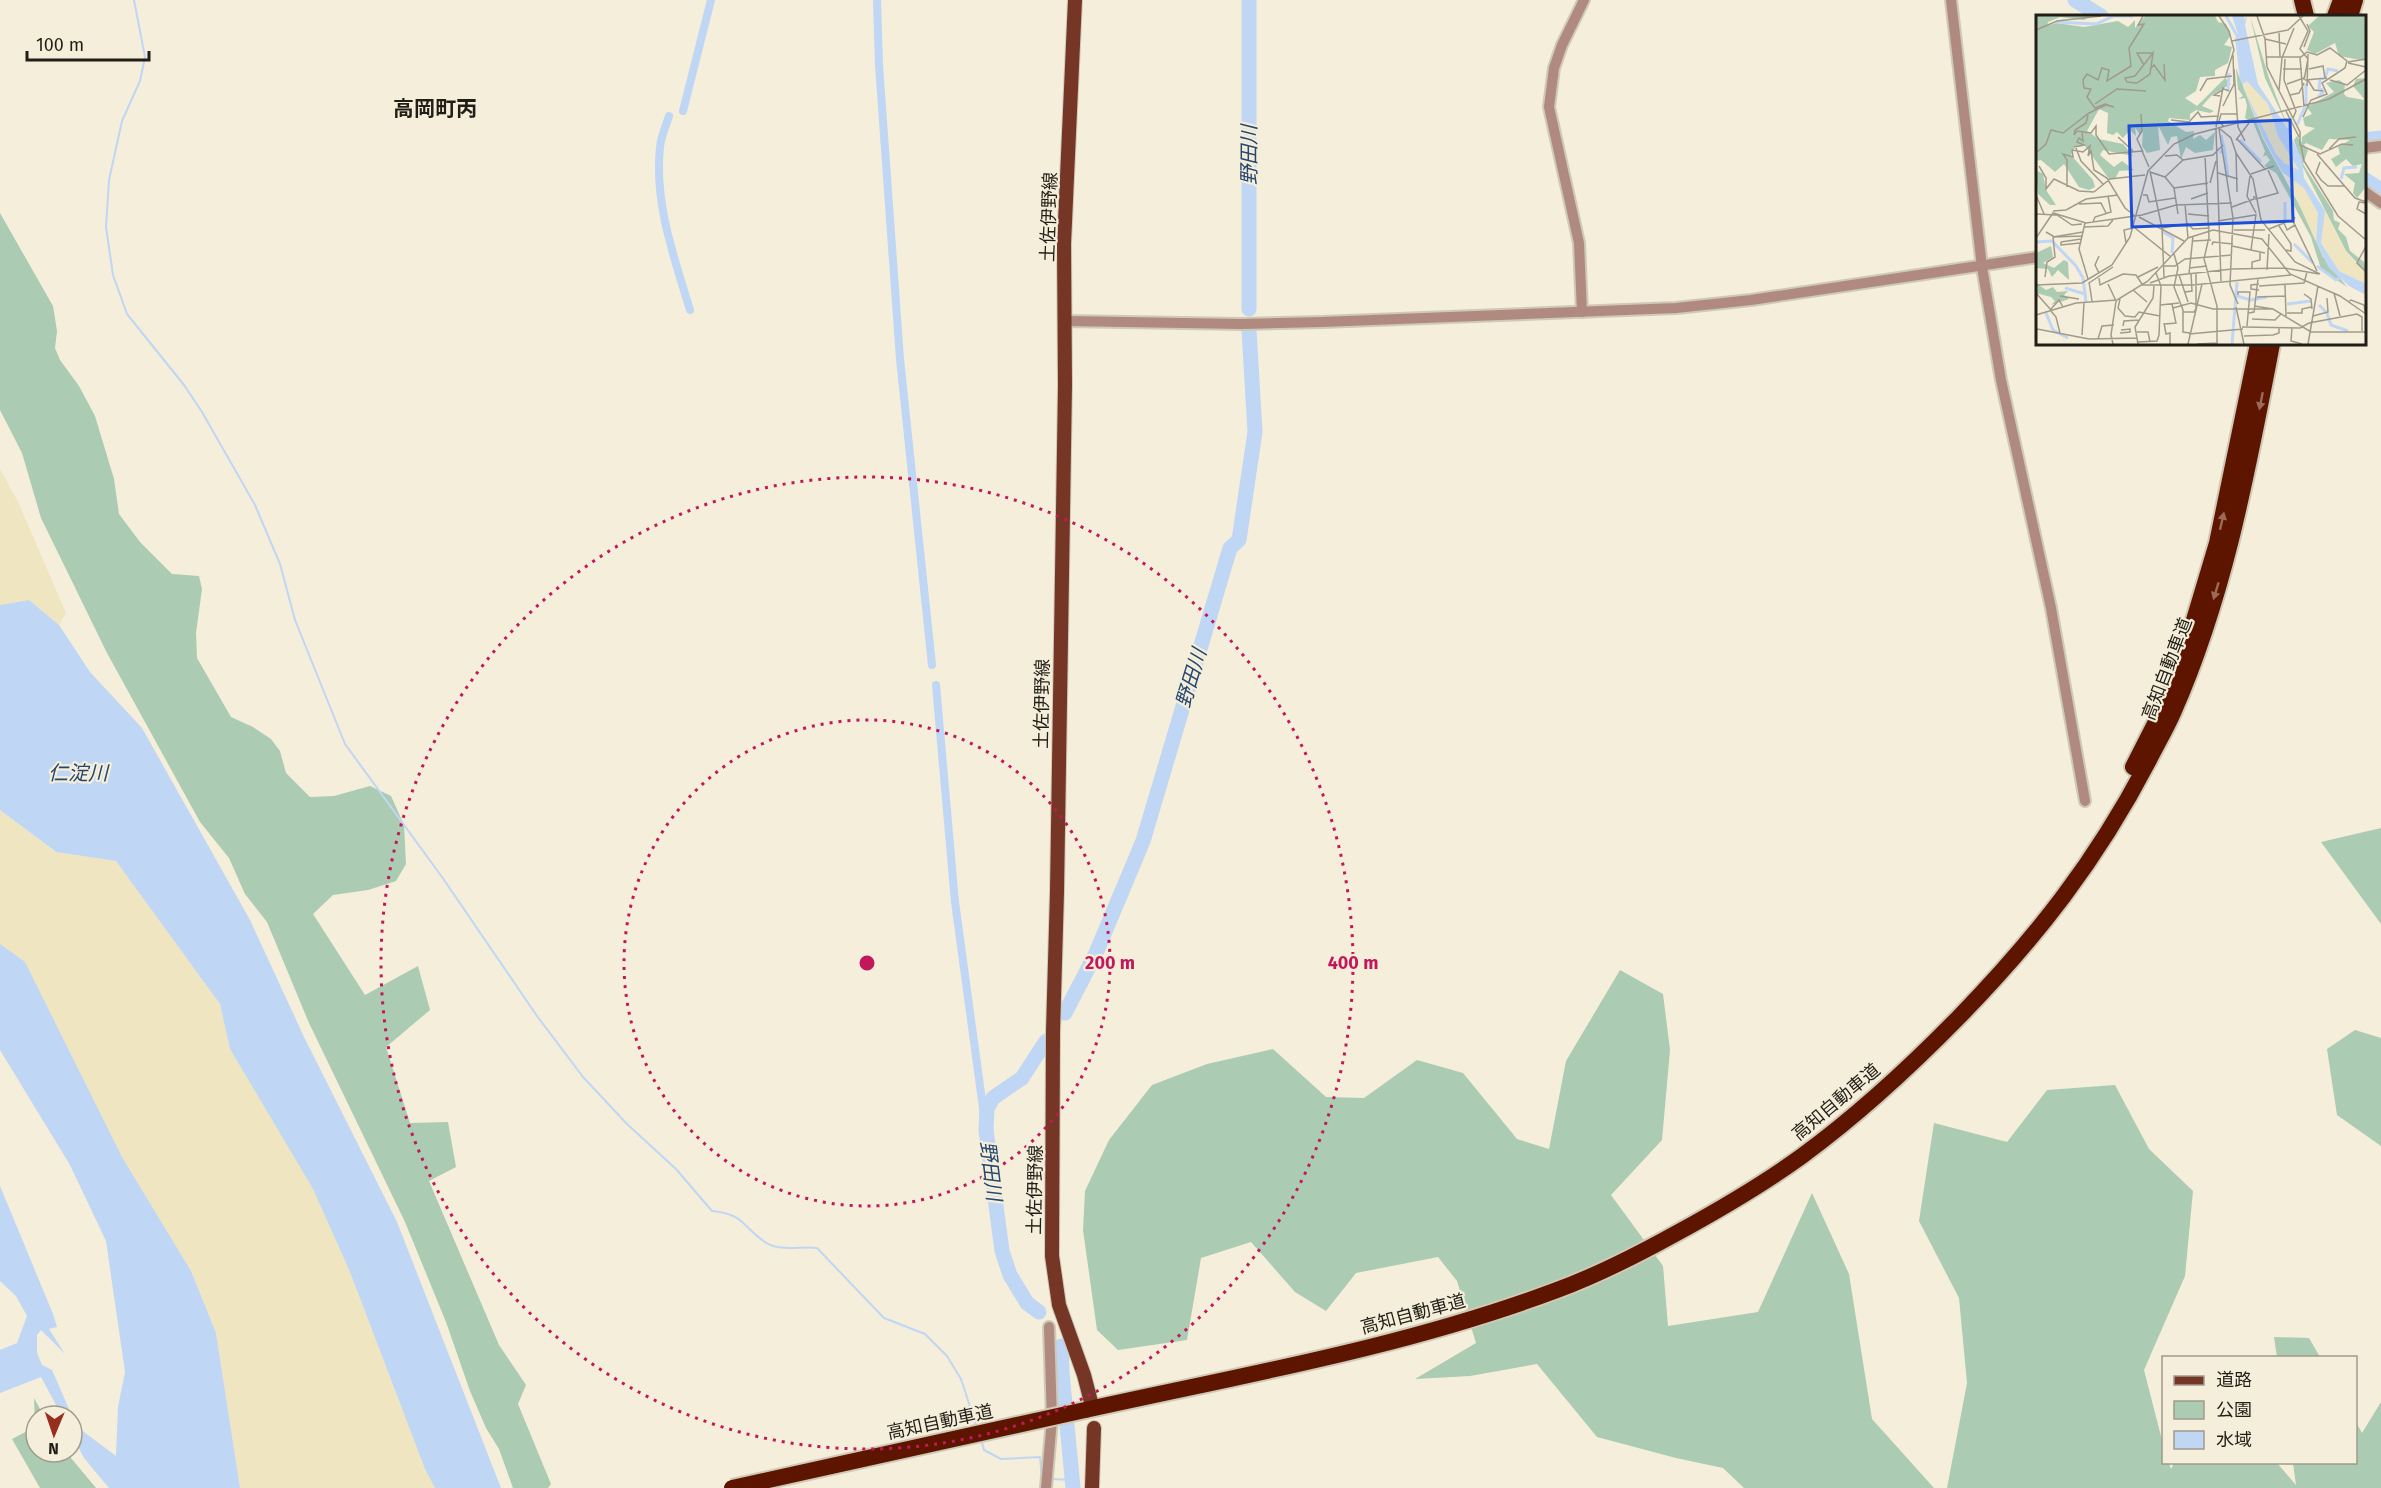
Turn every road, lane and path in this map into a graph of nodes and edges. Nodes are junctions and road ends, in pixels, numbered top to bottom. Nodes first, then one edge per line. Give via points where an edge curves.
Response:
1 (1075, 0) edge
2 (1584, 0) edge
3 (1951, 0) edge
4 (2302, 0) edge
5 (2341, 0) edge
6 (2355, 0) edge
7 (2306, 15) edge
8 (2335, 15) edge
9 (2350, 15) edge
10 (2381, 147) edge
11 (2366, 148) edge
12 (2366, 192) edge
13 (2381, 203) edge
14 (2036, 257) edge
15 (1982, 267) junction
16 (1582, 312) junction
17 (1066, 321) junction
18 (2259, 345) edge
19 (2272, 345) edge
20 (2085, 801) dead end
21 (2007, 968) junction
22 (1049, 1327) dead end
23 (1088, 1406) junction
24 (1094, 1428) dead end
25 (732, 1488) edge
26 (1046, 1488) edge
27 (1092, 1488) edge

1 - 17 main road, 土佐伊野線 via 1064,244
2 - 16 street via 1554,68 1549,107 1579,243
3 - 15 street
4 - 7 highway
5 - 8 highway
6 - 9 highway
10 - 11 street
12 - 13 street
14 - 15 street
15 - 16 street via 1750,300
15 - 20 street via 2001,380 2051,608
16 - 17 street via 1242,324
17 - 23 main road, 土佐伊野線 via 1052,1256 1059,1305 1084,1375
21 -> 18 highway, 高知自動車道 via 2114,805 2160,712 2191,630 2217,543
19 -> 21 highway, 高知自動車道 via 2230,546 2173,715 2122,812 2064,898
21 - 23 highway, 高知自動車道 via 1870,1102 1801,1157 1727,1205 1605,1270 1490,1313 1401,1338
22 - 26 street via 1052,1419
23 - 25 highway, 高知自動車道, bridge
24 - 27 main road

